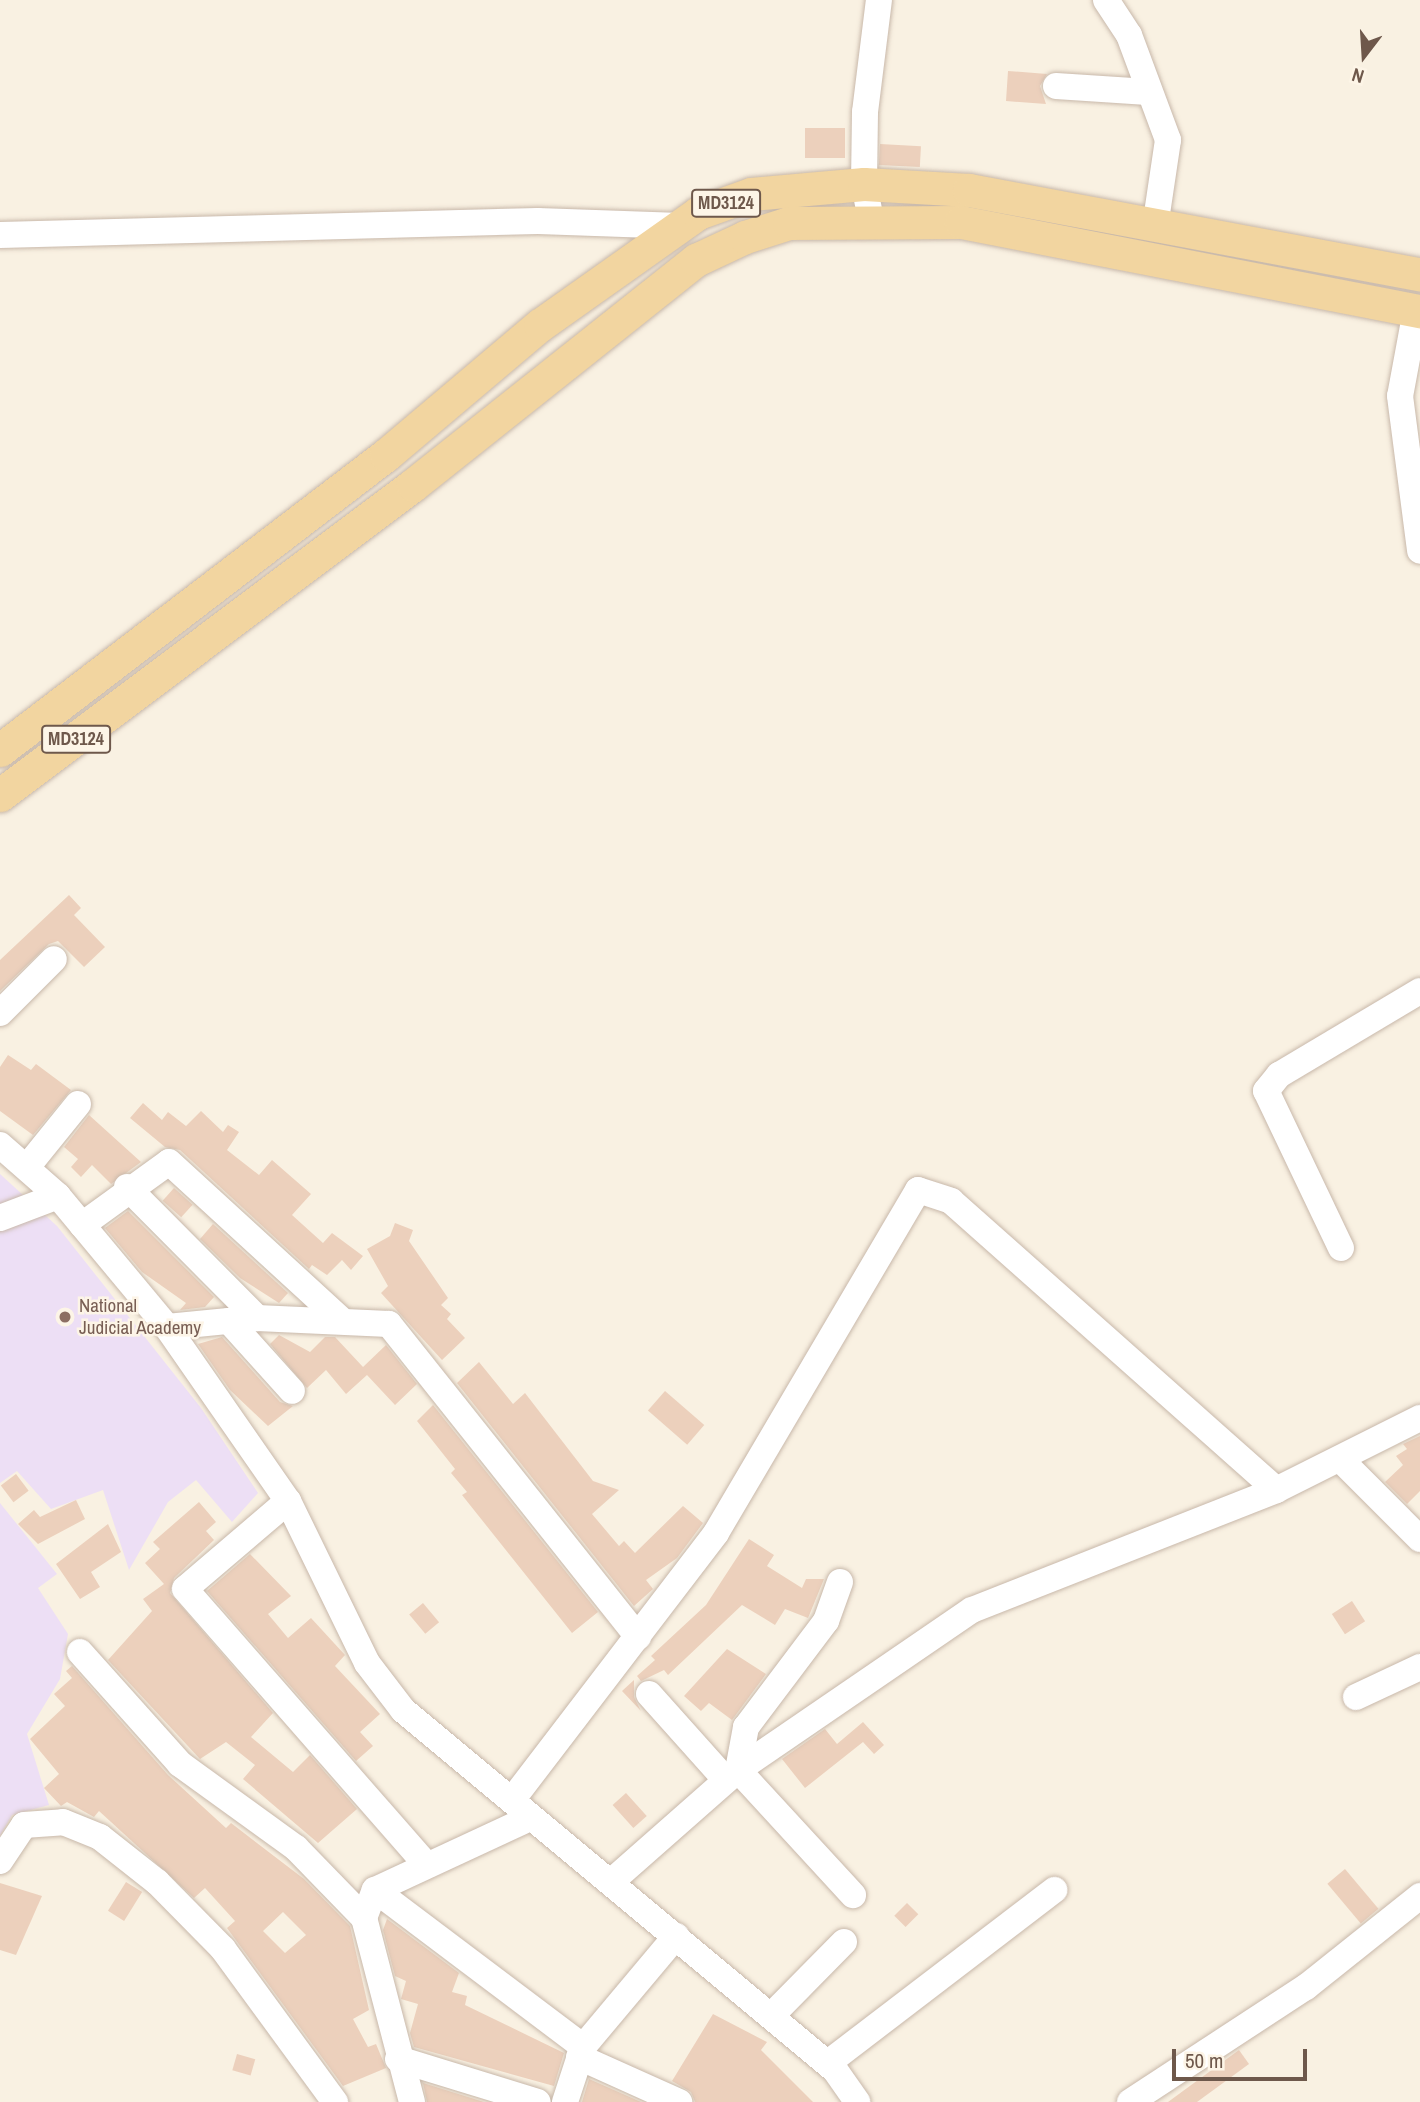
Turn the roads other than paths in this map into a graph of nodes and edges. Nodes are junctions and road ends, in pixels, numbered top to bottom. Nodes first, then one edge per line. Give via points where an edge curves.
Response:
1 (879, 0) edge
2 (1106, 0) edge
3 (1056, 86) dead end
4 (1148, 92) junction
5 (864, 184) junction
6 (871, 220) junction
7 (1156, 220) junction
8 (681, 226) junction
9 (0, 235) edge
10 (1420, 275) edge
11 (1418, 311) edge
12 (1420, 551) edge
13 (0, 750) edge
14 (0, 796) edge
15 (54, 959) dead end
16 (1420, 991) edge
17 (0, 1013) edge
18 (78, 1104) dead end
19 (0, 1145) edge
20 (27, 1167) junction
21 (127, 1187) junction
22 (58, 1196) junction
23 (0, 1218) edge
24 (82, 1225) junction
25 (1341, 1248) dead end
26 (257, 1318) junction
27 (339, 1318) junction
28 (229, 1321) junction
29 (167, 1327) junction
30 (292, 1391) dead end
31 (1420, 1418) edge
32 (1340, 1459) junction
33 (1276, 1490) junction
34 (288, 1500) junction
35 (1420, 1539) edge
36 (841, 1582) dead end
37 (638, 1637) junction
38 (80, 1652) dead end
39 (1420, 1667) edge
40 (649, 1694) dead end
41 (1356, 1697) dead end
42 (732, 1775) junction
43 (521, 1809) junction
44 (2, 1851) edge
45 (424, 1862) junction
46 (612, 1881) junction
47 (375, 1889) junction
48 (1054, 1891) dead end
49 (853, 1895) dead end
50 (1420, 1896) edge
51 (364, 1919) junction
52 (676, 1936) junction
53 (844, 1942) dead end
54 (771, 2016) junction
55 (581, 2052) junction
56 (398, 2059) junction
57 (828, 2063) junction
58 (335, 2102) edge
59 (412, 2102) edge
60 (538, 2102) edge
61 (565, 2102) edge
62 (679, 2102) edge
63 (857, 2102) edge
64 (1130, 2102) edge

1 - 5 street
2 - 4 street via 1129,35
3 - 4 street
4 - 7 street via 1169,154
5 - 6 street
5 - 7 main road, MD3124 via 970,190
5 - 8 main road, MD3124 via 751,194
6 - 11 main road, MD3124 via 961,222
6 - 14 main road, MD3124 via 789,223 696,260
7 - 10 main road, MD3124
8 - 9 street via 538,220
8 - 13 main road, MD3124 via 540,325 386,455
11 - 12 street via 1400,396
15 - 17 street
16 - 25 street via 1279,1075 1266,1091
18 - 20 street
19 - 20 street
20 - 22 street
21 - 24 street
21 - 26 street
21 - 27 street via 169,1162
22 - 23 street
22 - 24 street
24 - 29 street
26 - 27 street
26 - 28 street
27 - 37 street via 389,1324
28 - 29 street
28 - 30 street
29 - 34 street
31 - 32 street
32 - 33 street
32 - 35 street
33 - 37 street via 951,1201 918,1190 716,1533
33 - 42 street via 972,1610
34 - 43 street via 368,1663 402,1710
34 - 45 street via 185,1589
36 - 42 street via 826,1621 746,1727
37 - 43 street
38 - 51 street via 180,1764 296,1848
39 - 41 street
40 - 42 street
42 - 46 street
42 - 49 street
43 - 45 street
43 - 46 street
44 - 58 street via 24,1825 62,1822 100,1838 157,1882 223,1949
45 - 47 street
46 - 52 street
47 - 51 street
47 - 55 street
48 - 57 street
50 - 64 street via 1306,1987
51 - 56 street
52 - 54 street
52 - 55 street
53 - 54 street
54 - 57 street
55 - 61 street
55 - 62 street
56 - 59 street
56 - 60 street
57 - 63 street

